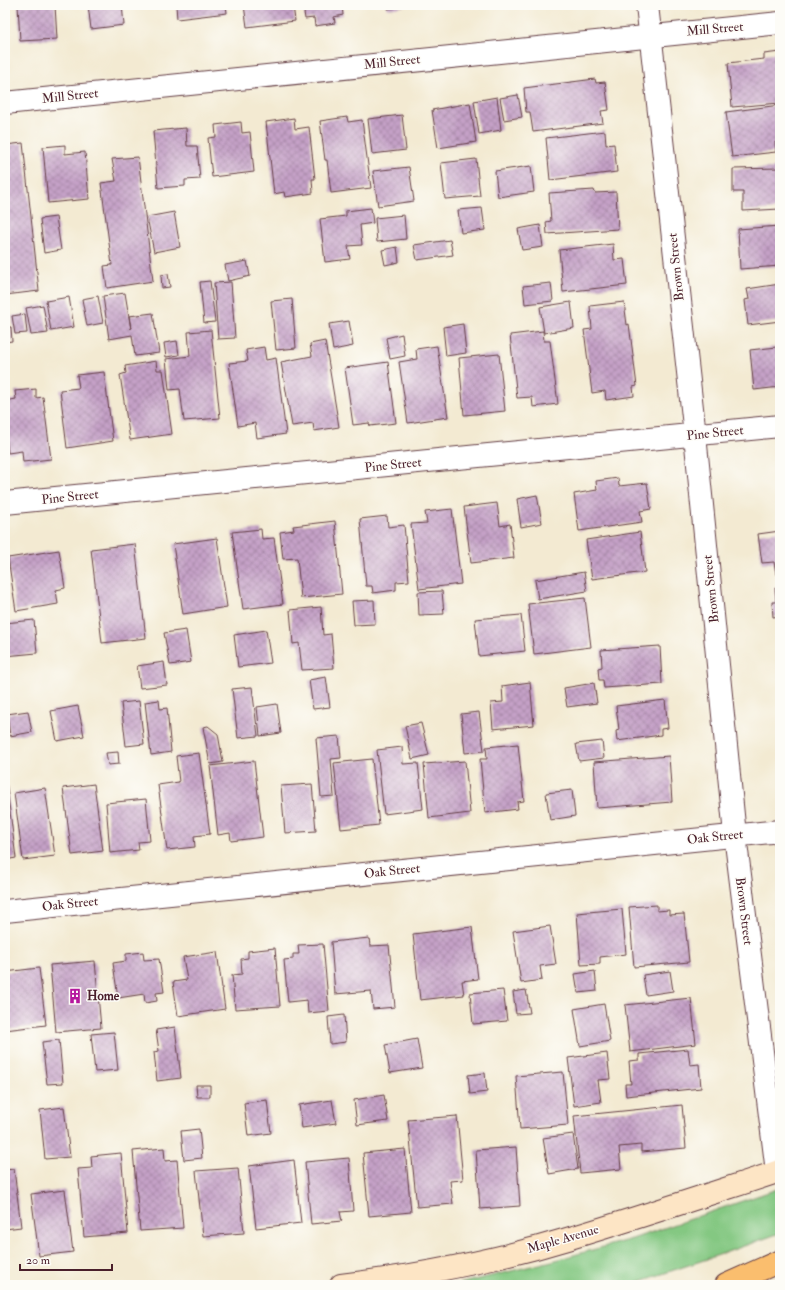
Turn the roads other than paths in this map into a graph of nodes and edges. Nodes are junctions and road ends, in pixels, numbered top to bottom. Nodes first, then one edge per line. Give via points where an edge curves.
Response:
1 (647, 5) edge
2 (780, 23) edge
3 (650, 35) junction
4 (5, 103) edge
5 (780, 426) edge
6 (696, 435) junction
7 (5, 503) edge
8 (780, 831) edge
9 (735, 835) junction
10 (5, 911) edge
11 (778, 1172) edge
12 (780, 1261) edge
13 (341, 1285) edge
14 (726, 1285) edge

1 - 3 street, Brown Street
2 - 3 street, Mill Street
3 - 4 street, Mill Street
3 - 6 street, Brown Street
5 - 6 street, Pine Street
6 - 7 street, Pine Street
6 - 9 street, Brown Street
8 - 9 street, Oak Street
9 - 10 street, Oak Street
9 - 11 street, Brown Street
11 - 13 main road, Maple Avenue via 558,1242 485,1260 383,1280
12 - 14 highway

